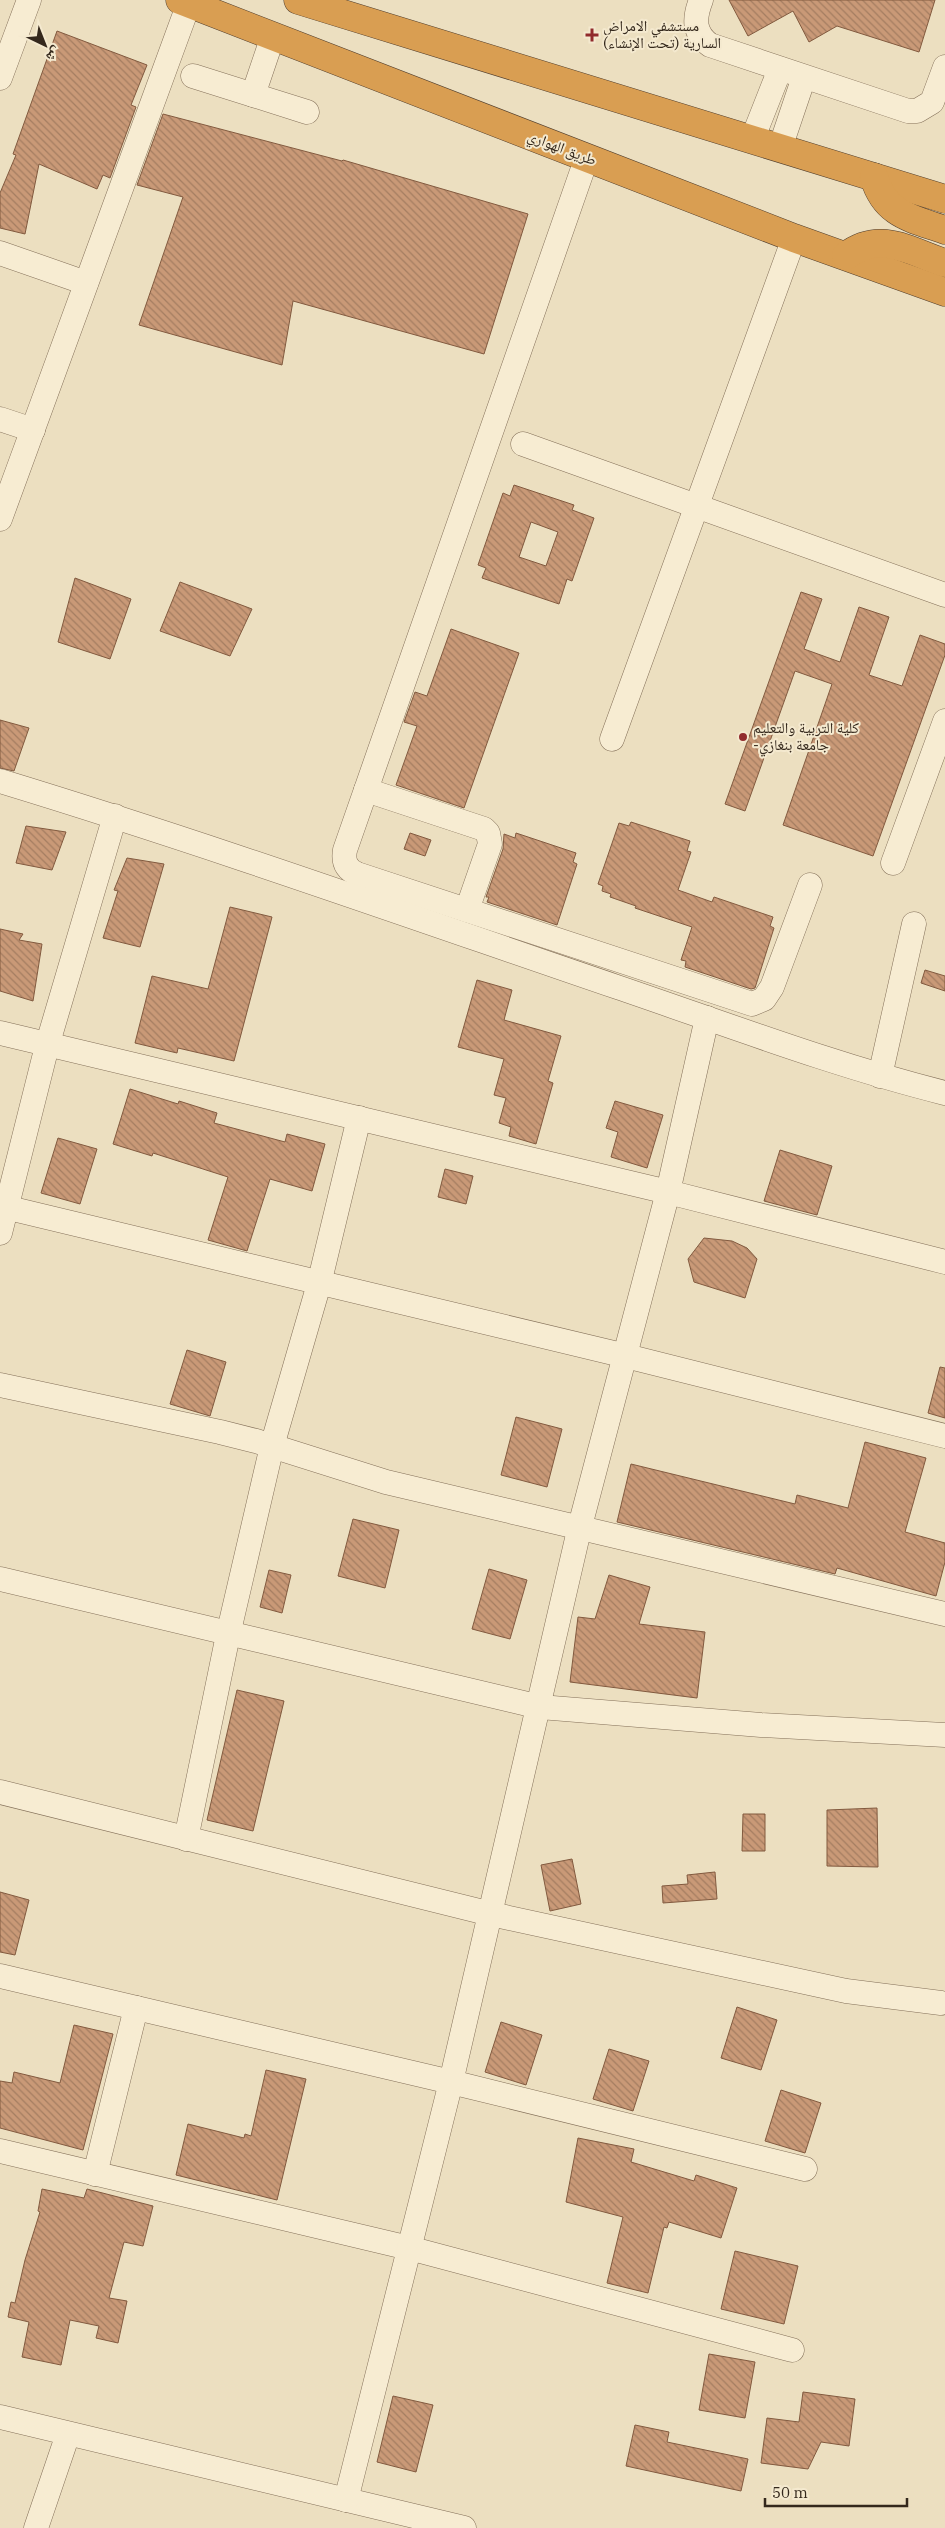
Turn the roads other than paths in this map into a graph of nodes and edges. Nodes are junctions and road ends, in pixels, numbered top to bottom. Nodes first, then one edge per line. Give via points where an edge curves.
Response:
1 (29, 0) edge
2 (298, 0) edge
3 (700, 0) edge
4 (185, 2) edge
5 (273, 36) junction
6 (945, 67) edge
7 (780, 69) junction
8 (194, 76) dead end
9 (804, 77) junction
10 (0, 78) edge
11 (253, 95) junction
12 (307, 112) dead end
13 (752, 140) junction
14 (780, 148) junction
15 (587, 157) junction
16 (874, 177) junction
17 (945, 199) edge
18 (945, 230) edge
19 (794, 238) junction
20 (0, 253) edge
21 (846, 256) junction
22 (945, 263) edge
23 (86, 283) junction
24 (945, 292) edge
25 (0, 419) edge
26 (33, 430) junction
27 (522, 444) dead end
28 (697, 506) junction
29 (0, 518) edge
30 (945, 595) edge
31 (945, 721) edge
32 (612, 739) dead end
33 (0, 781) edge
34 (366, 790) junction
35 (115, 816) junction
36 (893, 863) dead end
37 (810, 885) dead end
38 (467, 910) junction
39 (914, 924) dead end
40 (707, 1018) junction
41 (0, 1033) edge
42 (47, 1046) junction
43 (880, 1076) junction
44 (945, 1093) edge
45 (359, 1118) junction
46 (668, 1192) junction
47 (3, 1207) edge
48 (0, 1233) edge
49 (945, 1262) edge
50 (319, 1284) junction
51 (626, 1356) junction
52 (0, 1384) edge
53 (945, 1436) edge
54 (272, 1446) junction
55 (580, 1526) junction
56 (0, 1579) edge
57 (945, 1614) edge
58 (228, 1635) junction
59 (540, 1707) junction
60 (945, 1735) edge
61 (0, 1792) edge
62 (186, 1839) junction
63 (491, 1914) junction
64 (0, 1976) edge
65 (941, 2003) dead end
66 (136, 2008) junction
67 (451, 2082) junction
68 (0, 2151) edge
69 (805, 2169) dead end
70 (95, 2174) junction
71 (409, 2248) junction
72 (792, 2350) dead end
73 (0, 2417) edge
74 (68, 2434) junction
75 (346, 2500) junction
76 (412, 2522) edge
77 (36, 2528) edge
78 (464, 2528) edge

1 - 10 street
2 - 13 highway
3 - 7 street via 695,22 704,41
4 - 5 highway, طريق الهواري
4 - 23 street
5 - 11 street
5 - 15 highway, طريق الهواري
6 - 9 street via 932,102 917,111 908,111
7 - 9 street
7 - 13 street
8 - 11 street
9 - 14 street
11 - 12 street
13 - 14 highway
14 - 16 highway
15 - 19 highway, طريق الهواري
15 - 34 street
16 - 17 highway
16 - 18 highway via 878,191 896,212
19 - 21 highway, طريق الهواري
19 - 28 street
20 - 23 street
21 - 22 highway via 868,243 882,242
21 - 24 highway, طريق الهواري
23 - 26 street
25 - 26 street
26 - 29 street
27 - 28 street
28 - 30 street
28 - 32 street
31 - 36 street
33 - 35 street
34 - 38 street via 345,850 348,867 357,874
34 - 38 street via 488,833 490,844
35 - 40 street
35 - 42 street
37 - 38 street via 772,987 764,999 752,1004
39 - 43 street
40 - 43 street
40 - 46 street
41 - 42 street
42 - 45 street
42 - 47 street
43 - 44 street
45 - 46 street
45 - 50 street
46 - 49 street
46 - 51 street
47 - 48 street
47 - 50 street
50 - 51 street
50 - 54 street
51 - 53 street
51 - 55 street
52 - 54 street
54 - 55 street via 386,1482
54 - 58 street
55 - 57 street
55 - 59 street
56 - 58 street
58 - 59 street
58 - 62 street
59 - 60 street via 762,1725
59 - 63 street
61 - 62 street
62 - 63 street
63 - 65 street via 846,1991
63 - 67 street
64 - 66 street
66 - 67 street
66 - 70 street
67 - 69 street
67 - 71 street
68 - 70 street
70 - 71 street
71 - 72 street
71 - 75 street
73 - 74 street
74 - 75 street
74 - 77 street
75 - 76 street
76 - 78 street

